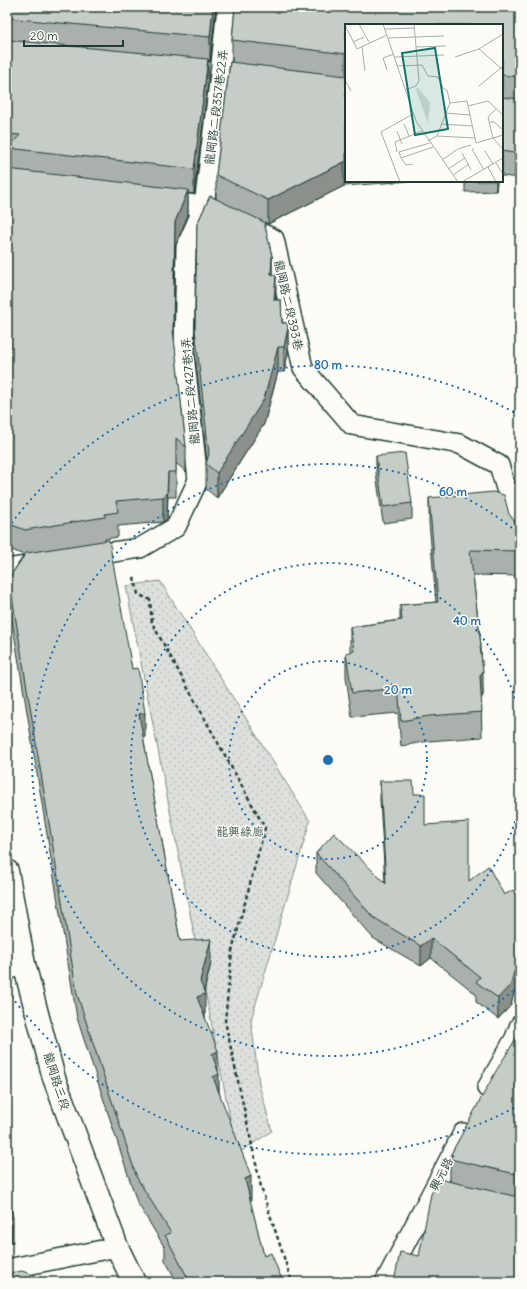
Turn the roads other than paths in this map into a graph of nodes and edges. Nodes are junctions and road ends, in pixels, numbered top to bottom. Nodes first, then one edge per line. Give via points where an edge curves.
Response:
1 (227, 7) edge
2 (148, 200) edge
3 (204, 206) junction
4 (520, 535) edge
5 (7, 569) edge
6 (7, 871) edge
7 (16, 967) edge
8 (518, 1034) edge
9 (481, 1100) edge
10 (470, 1121) edge
11 (117, 1247) junction
12 (7, 1269) edge
13 (134, 1282) edge
14 (385, 1282) edge

1 - 3 lane, 龍岡路二段357巷22弄
2 - 3 lane, 龍岡路二段393巷
3 - 4 lane, 龍岡路二段393巷 via 274,239 303,368 352,425 460,444 499,465
3 - 5 lane, 龍岡路二段427巷1弄 via 186,246 184,354 198,480 176,527 140,548
6 - 7 main road, 龍岡路三段
7 - 11 main road, 龍岡路三段
8 - 9 lane
10 - 14 lane, 興元路 via 440,1192
11 - 12 lane
11 - 13 main road, 龍岡路三段

